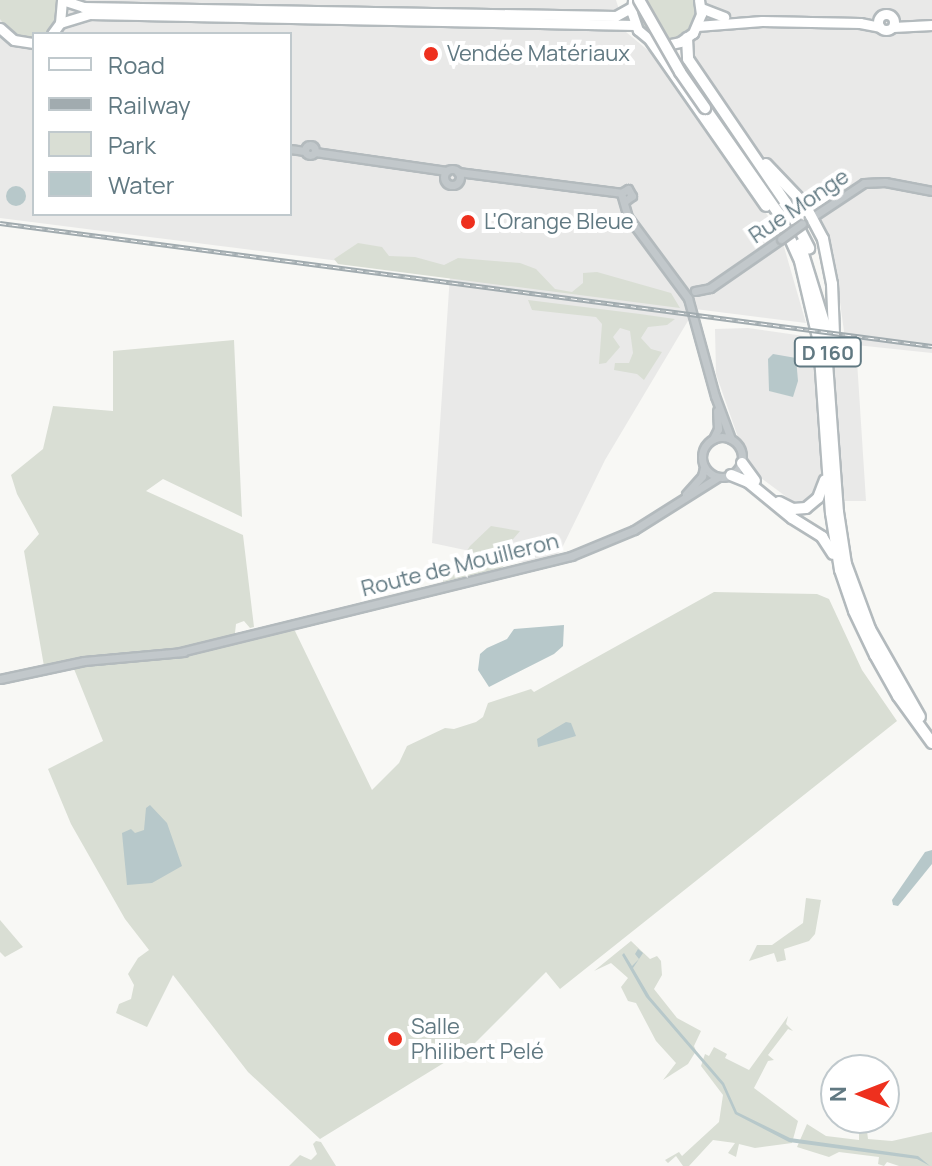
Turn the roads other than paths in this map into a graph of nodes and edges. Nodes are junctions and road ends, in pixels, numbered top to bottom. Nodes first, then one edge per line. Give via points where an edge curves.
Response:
1 (62, 0) edge
2 (646, 0) edge
3 (635, 2) edge
4 (700, 4) edge
5 (879, 22) junction
6 (893, 22) junction
7 (60, 23) junction
8 (932, 23) edge
9 (635, 25) junction
10 (697, 26) junction
11 (0, 28) edge
12 (53, 32) edge
13 (687, 38) junction
14 (651, 41) junction
15 (32, 44) edge
16 (707, 107) junction
17 (744, 138) junction
18 (292, 149) edge
19 (458, 172) junction
20 (475, 174) junction
21 (446, 175) junction
22 (458, 182) junction
23 (932, 191) edge
24 (813, 216) junction
25 (793, 244) junction
26 (683, 289) junction
27 (695, 291) junction
28 (688, 298) junction
29 (835, 360) junction
30 (715, 396) junction
31 (713, 439) junction
32 (731, 439) junction
33 (742, 463) junction
34 (831, 465) junction
35 (704, 467) junction
36 (731, 475) junction
37 (718, 477) junction
38 (668, 508) junction
39 (840, 570) junction
40 (0, 679) edge
41 (932, 732) edge
42 (932, 743) edge

1 - 3 main road via 83,7 616,16
1 - 7 main road
2 - 16 highway, D 160, bridge
3 - 9 main road
3 - 16 highway, D 160, bridge
4 - 5 main road via 718,17
4 - 10 main road
5 - 6 main road via 886,30
5 - 6 main road via 888,13
5 - 10 main road
6 - 8 main road
7 - 9 main road via 89,14
7 - 12 main road
9 - 14 main road
10 - 13 main road
11 - 15 main road via 14,40
13 - 14 main road via 666,45
13 - 17 highway via 688,59
14 - 25 highway
16 - 25 highway, D 160 via 779,214
16 - 34 highway, D 160 via 776,198 807,258 824,322
17 - 24 highway
17 - 29 highway via 808,245 827,304
18 - 21 street via 429,168
19 - 20 street
19 - 21 street
19 - 22 street
20 - 22 street
20 - 26 street via 623,197 628,217
21 - 22 street via 451,185
23 - 24 street, Rue Monge via 864,183
24 - 27 street, Rue Monge, bridge via 710,288
24 - 29 highway via 830,265
25 - 34 highway, D 160 via 819,342
26 - 27 street via 690,285
26 - 28 street
27 - 28 street, Rue Monge
28 - 30 street
29 - 34 highway via 839,455
30 - 31 street via 718,429
30 - 32 street
31 - 32 street
31 - 35 street via 702,452
32 - 33 street via 742,450
33 - 34 highway via 747,474 782,504 799,509 813,504 822,492
33 - 36 street
34 - 39 highway, D 160
34 - 41 highway, D 160 via 852,587 894,676
35 - 37 street
35 - 38 street via 694,485
36 - 37 street
36 - 39 highway via 822,537
37 - 38 street
38 - 40 street, Route de Mouilleron via 598,547 244,641 84,661
39 - 42 highway, D 160 via 875,655

